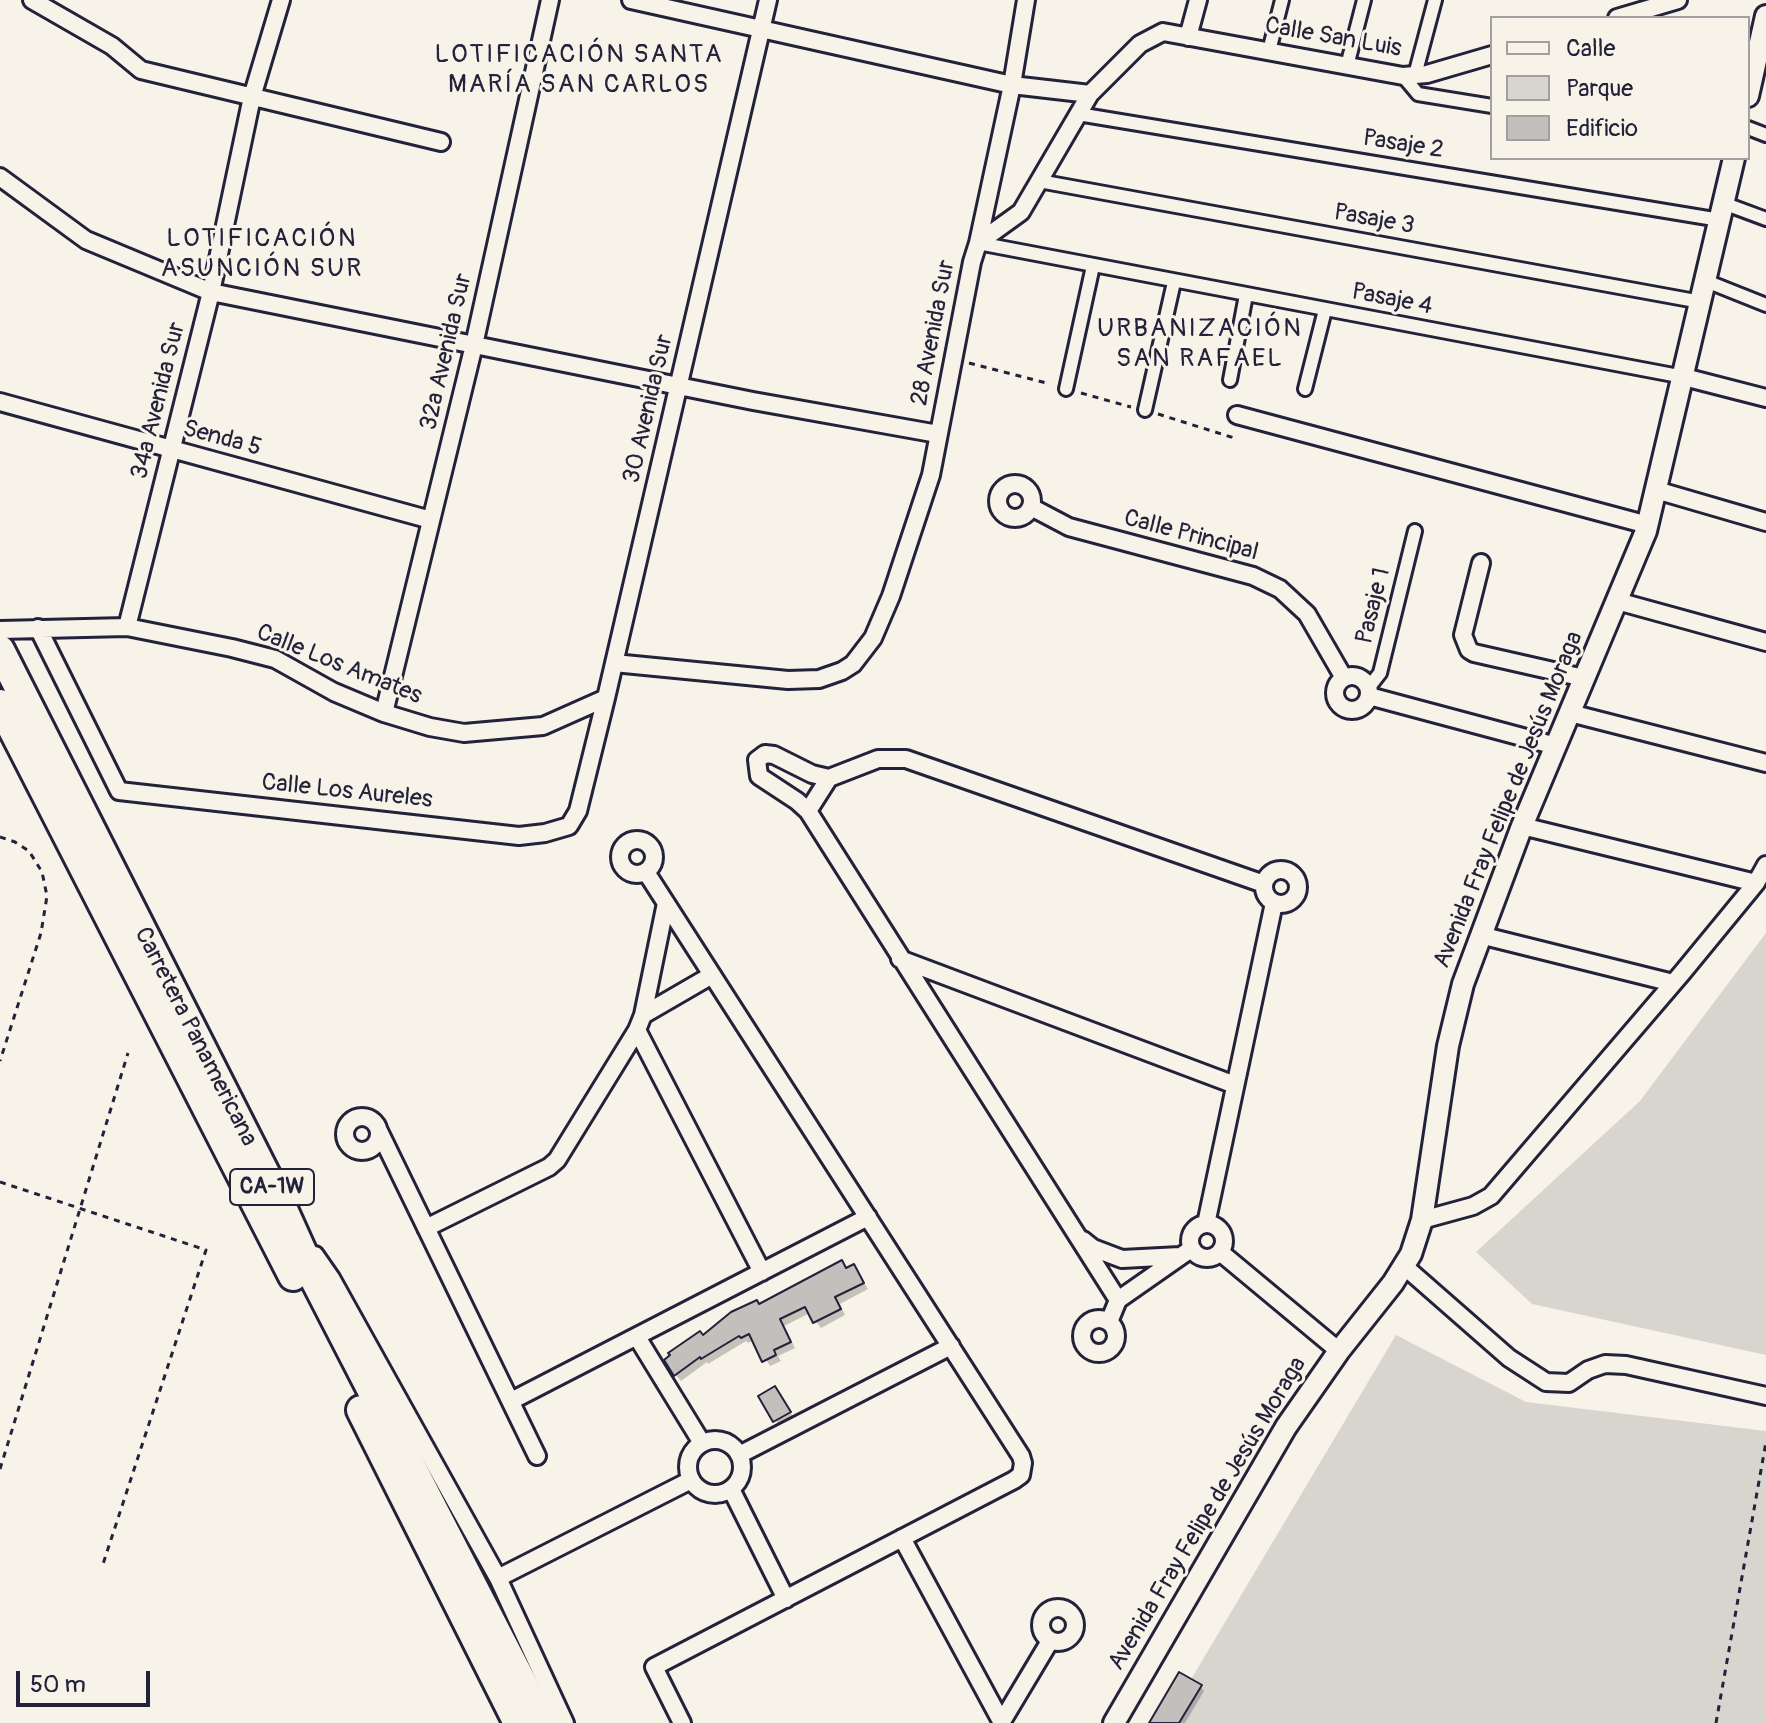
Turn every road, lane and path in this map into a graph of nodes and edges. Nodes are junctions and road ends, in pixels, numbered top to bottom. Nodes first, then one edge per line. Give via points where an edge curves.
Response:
1 (32, 0) edge
2 (281, 0) edge
3 (550, 0) edge
4 (631, 0) edge
5 (768, 0) edge
6 (1026, 0) edge
7 (1198, 0) edge
8 (1282, 0) edge
9 (1364, 0) edge
10 (1435, 0) edge
11 (1678, 0) edge
12 (1624, 16) edge
13 (1766, 16) edge
14 (761, 30) junction
15 (1188, 37) junction
16 (1762, 48) edge
17 (1269, 51) junction
18 (1490, 55) edge
19 (1347, 66) junction
20 (1409, 75) junction
21 (1012, 85) junction
22 (1750, 89) edge
23 (1090, 94) junction
24 (252, 97) junction
25 (1490, 106) edge
26 (1078, 114) junction
27 (441, 142) dead end
28 (1734, 160) edge
29 (0, 177) edge
30 (1039, 181) junction
31 (1722, 212) junction
32 (1766, 219) edge
33 (978, 243) junction
34 (1093, 266) junction
35 (1174, 282) junction
36 (211, 292) junction
37 (1704, 292) junction
38 (1246, 295) junction
39 (1766, 305) edge
40 (1325, 310) junction
41 (474, 345) junction
42 (953, 359) junction
43 (1684, 377) junction
44 (1230, 380) dead end
45 (678, 386) junction
46 (1066, 389) junction
47 (1305, 389) dead end
48 (1766, 398) edge
49 (0, 402) edge
50 (1145, 410) junction
51 (1237, 415) joint
52 (938, 434) junction
53 (171, 450) junction
54 (1656, 490) junction
55 (1031, 507) dead end
56 (431, 520) junction
57 (1766, 522) edge
58 (1648, 525) junction
59 (1415, 531) dead end
60 (1481, 563) dead end
61 (1617, 601) junction
62 (127, 627) junction
63 (38, 628) junction
64 (0, 630) edge
65 (1766, 642) edge
66 (0, 650) edge
67 (614, 663) junction
68 (1344, 678) junction
69 (1584, 678) junction
70 (1369, 692) junction
71 (606, 698) junction
72 (2, 713) edge
73 (384, 713) junction
74 (1570, 713) junction
75 (1556, 746) junction
76 (1766, 763) edge
77 (829, 778) junction
78 (808, 811) junction
79 (569, 826) joint
80 (1522, 826) junction
81 (0, 837) edge
82 (1766, 865) edge
83 (646, 872) dead end
84 (1756, 883) junction
85 (1264, 884) junction
86 (666, 903) junction
87 (1274, 903) junction
88 (1480, 935) junction
89 (900, 959) junction
90 (712, 975) junction
91 (1673, 983) junction
92 (640, 1022) junction
93 (128, 1053) dead end
94 (0, 1061) edge
95 (1235, 1085) junction
96 (379, 1131) dead end
97 (0, 1182) edge
98 (281, 1205) junction
99 (80, 1208) junction
100 (868, 1217) junction
101 (1422, 1220) junction
102 (1206, 1224) junction
103 (426, 1228) junction
104 (1075, 1232) junction
105 (1186, 1252) junction
106 (1220, 1252) junction
107 (1404, 1266) junction
108 (762, 1272) junction
109 (1118, 1300) junction
110 (1109, 1322) dead end
111 (637, 1337) junction
112 (951, 1346) junction
113 (1339, 1351) junction
114 (1766, 1396) edge
115 (511, 1401) junction
116 (1766, 1442) edge
117 (702, 1443) junction
118 (739, 1455) junction
119 (537, 1456) dead end
120 (0, 1469) edge
121 (691, 1480) junction
122 (731, 1489) junction
123 (902, 1538) junction
124 (103, 1564) dead end
125 (498, 1578) junction
126 (786, 1599) junction
127 (1050, 1641) dead end
128 (1001, 1722) edge
129 (518, 1723) edge
130 (543, 1723) edge
131 (565, 1723) edge
132 (682, 1723) edge
133 (1114, 1723) edge
134 (1716, 1723) edge

1 - 24 street via 112,46 141,70
2 - 24 street, 34a Avenida Sur
3 - 41 street, 32a Avenida Sur
4 - 14 street
5 - 14 street, 30 Avenida Sur
6 - 21 street, 28 Avenida Sur
7 - 15 street
8 - 17 street
9 - 19 street
10 - 20 street
11 - 12 street
13 - 16 street
14 - 21 street
14 - 45 street, 30 Avenida Sur
15 - 17 street, Calle San Luis
15 - 23 street, Calle San Luis via 1163,32 1140,44
16 - 22 street
17 - 19 street, Calle San Luis
18 - 20 street, Calle San Luis
19 - 20 street, Calle San Luis
20 - 25 street via 1418,94
21 - 23 street
21 - 33 street, 28 Avenida Sur
23 - 26 street, Calle San Luis
24 - 27 street
24 - 36 street, 34a Avenida Sur
26 - 30 street, Calle San Luis
26 - 31 street, Pasaje 2
28 - 31 street, Avenida Fray Felipe de Jesús Moraga
29 - 36 street via 86,240
30 - 33 street, Calle San Luis via 1021,212
30 - 37 street, Pasaje 3
31 - 32 street
31 - 37 street, Avenida Fray Felipe de Jesús Moraga
33 - 34 street, Pasaje 4
33 - 42 street, 28 Avenida Sur
34 - 35 street, Pasaje 4
34 - 46 street
35 - 38 street, Pasaje 4
35 - 50 street
36 - 41 street
36 - 53 street, 34a Avenida Sur
37 - 39 street
37 - 43 street, Avenida Fray Felipe de Jesús Moraga
38 - 40 street, Pasaje 4
38 - 44 street
40 - 43 street, Pasaje 4
40 - 47 street
41 - 45 street
41 - 56 street, 32a Avenida Sur
42 - 46 path
42 - 52 street, 28 Avenida Sur
43 - 48 street
43 - 54 street, Avenida Fray Felipe de Jesús Moraga
45 - 52 street
45 - 67 street, 30 Avenida Sur
46 - 50 path
49 - 53 street, Senda 5
50 - 51 path via 1231,437
51 - 58 street
52 - 67 street, 28 Avenida Sur via 931,475 891,596 873,638 853,664 819,679 788,680
53 - 56 street, Senda 5
53 - 62 street, 34a Avenida Sur
54 - 57 street
54 - 58 street, Avenida Fray Felipe de Jesús Moraga
55 - 68 street, Calle Principal via 1069,527 1253,576 1280,589 1307,614
56 - 73 street, 32a Avenida Sur
58 - 61 street, Avenida Fray Felipe de Jesús Moraga
59 - 70 street, Pasaje 1 via 1380,673
60 - 69 street via 1463,635 1469,650
61 - 65 street
61 - 69 street, Avenida Fray Felipe de Jesús Moraga
62 - 63 street, Calle Los Amates
62 - 73 street, Calle Los Amates via 275,659
63 - 64 street, Calle Los Amates
63 - 79 street, Calle Los Aureles via 119,791 519,836
66 - 98 highway, Carretera Panamericana / CA-1W
67 - 71 street, 30 Avenida Sur
68 - 70 street via 1357,676
68 - 70 street via 1335,695 1345,708 1362,707
69 - 74 street, Avenida Fray Felipe de Jesús Moraga
70 - 75 street
71 - 73 street, Calle Los Amates via 554,723 483,733 430,727
71 - 79 street, 30 Avenida Sur via 578,811
72 - 129 highway, Carretera Panamericana / CA-1W via 210,1111
74 - 75 street, Avenida Fray Felipe de Jesús Moraga
74 - 76 street
75 - 80 street, Avenida Fray Felipe de Jesús Moraga
77 - 78 street
77 - 78 street via 774,755 757,760 759,776
77 - 85 street via 878,759 906,759
78 - 89 street
80 - 84 street
80 - 88 street, Avenida Fray Felipe de Jesús Moraga
81 - 94 path via 29,851 42,872 47,896 41,933
82 - 84 street
83 - 86 street
84 - 91 street
85 - 87 street
85 - 87 street via 1281,870 1298,882 1291,902
86 - 90 street
86 - 92 street
87 - 95 street
88 - 91 street
88 - 101 street, Avenida Fray Felipe de Jesús Moraga via 1448,1046
89 - 95 street
89 - 104 street
90 - 92 street
90 - 100 street
91 - 101 street via 1491,1196
92 - 103 street via 557,1160
92 - 108 street
93 - 99 path
95 - 102 street
96 - 103 street
97 - 99 path
98 - 125 street via 331,1278
98 - 130 highway, Carretera Panamericana / CA-1W
99 - 120 path
99 - 124 path via 206,1250
100 - 108 street
100 - 112 street
101 - 107 street, Avenida Fray Felipe de Jesús Moraga
102 - 105 street via 1192,1232
102 - 106 street via 1223,1236
103 - 115 street
104 - 105 street via 1093,1248 1122,1259
104 - 109 street
105 - 106 street via 1205,1258
105 - 109 street
106 - 113 street
107 - 113 street, Avenida Fray Felipe de Jesús Moraga
107 - 114 street via 1509,1358 1546,1382 1569,1383 1605,1364 1626,1365
108 - 111 street
109 - 110 street
111 - 115 street
111 - 117 street
112 - 118 street
112 - 123 street via 1021,1456 1023,1469 1014,1480
113 - 133 street, Avenida Fray Felipe de Jesús Moraga via 1286,1427
115 - 119 street
116 - 134 path
117 - 118 street via 719,1440
117 - 121 street via 689,1456
118 - 122 street via 741,1471
121 - 122 street via 708,1493
121 - 125 street
122 - 126 street
123 - 126 street
123 - 128 street
125 - 131 street
126 - 132 street via 654,1667
127 - 128 street

